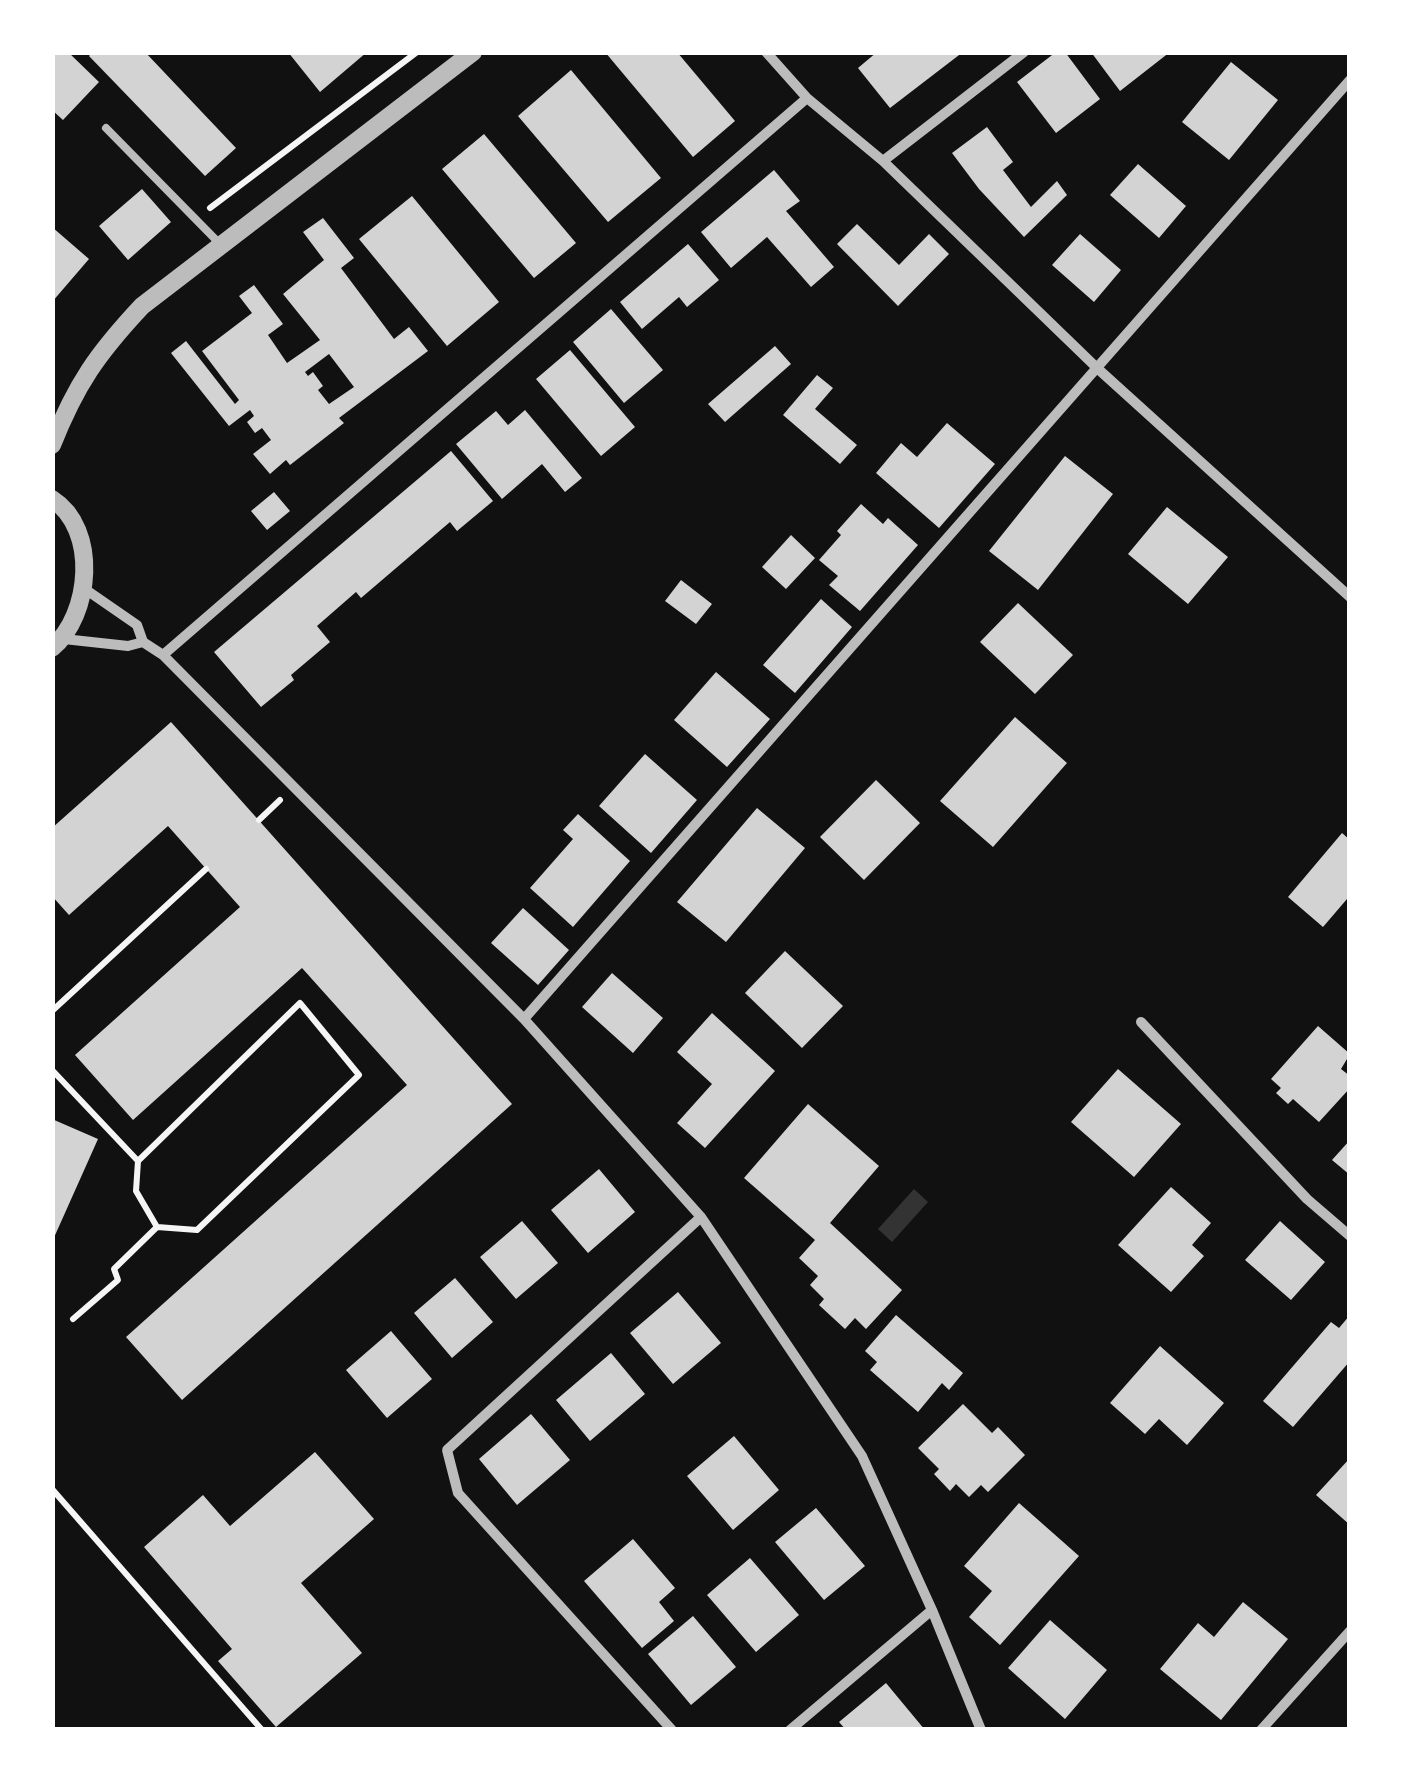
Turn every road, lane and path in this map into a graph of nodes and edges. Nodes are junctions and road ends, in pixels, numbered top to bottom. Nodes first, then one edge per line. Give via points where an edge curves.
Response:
1 (417, 52) edge
2 (474, 52) edge
3 (766, 52) edge
4 (1024, 52) edge
5 (1350, 80) edge
6 (808, 98) junction
7 (106, 128) dead end
8 (883, 160) junction
9 (195, 219) junction
10 (222, 245) junction
11 (1097, 368) junction
12 (52, 445) edge
13 (52, 499) edge
14 (82, 588) junction
15 (1350, 597) edge
16 (142, 642) junction
17 (58, 643) edge
18 (164, 655) junction
19 (206, 869) dead end
20 (52, 1011) edge
21 (524, 1019) junction
22 (1141, 1022) dead end
23 (52, 1070) edge
24 (138, 1161) junction
25 (701, 1217) junction
26 (158, 1227) junction
27 (1350, 1236) edge
28 (73, 1319) dead end
29 (52, 1489) edge
30 (932, 1610) junction
31 (1350, 1632) edge
32 (262, 1730) edge
33 (672, 1730) edge
34 (790, 1730) edge
35 (981, 1730) edge
36 (1260, 1730) edge

1 - 9 path
2 - 10 street
3 - 6 street
4 - 8 street
5 - 11 street
6 - 8 street
6 - 18 street
7 - 9 lane
8 - 11 street
9 - 10 lane
10 - 12 street via 142,306 101,349
11 - 15 street
11 - 21 street
13 - 14 street via 64,506 80,540
14 - 16 street via 137,625
14 - 17 street via 77,612
16 - 17 street
16 - 18 street
18 - 21 street
19 - 20 path
21 - 25 street
22 - 27 street via 1306,1199
23 - 24 path
24 - 26 path via 136,1191
24 - 26 path via 300,1004 359,1075 197,1230
25 - 30 street via 862,1456
25 - 33 street via 447,1450 458,1493
26 - 28 path via 114,1269 118,1280
29 - 32 path
30 - 34 street
30 - 35 street
31 - 36 street

